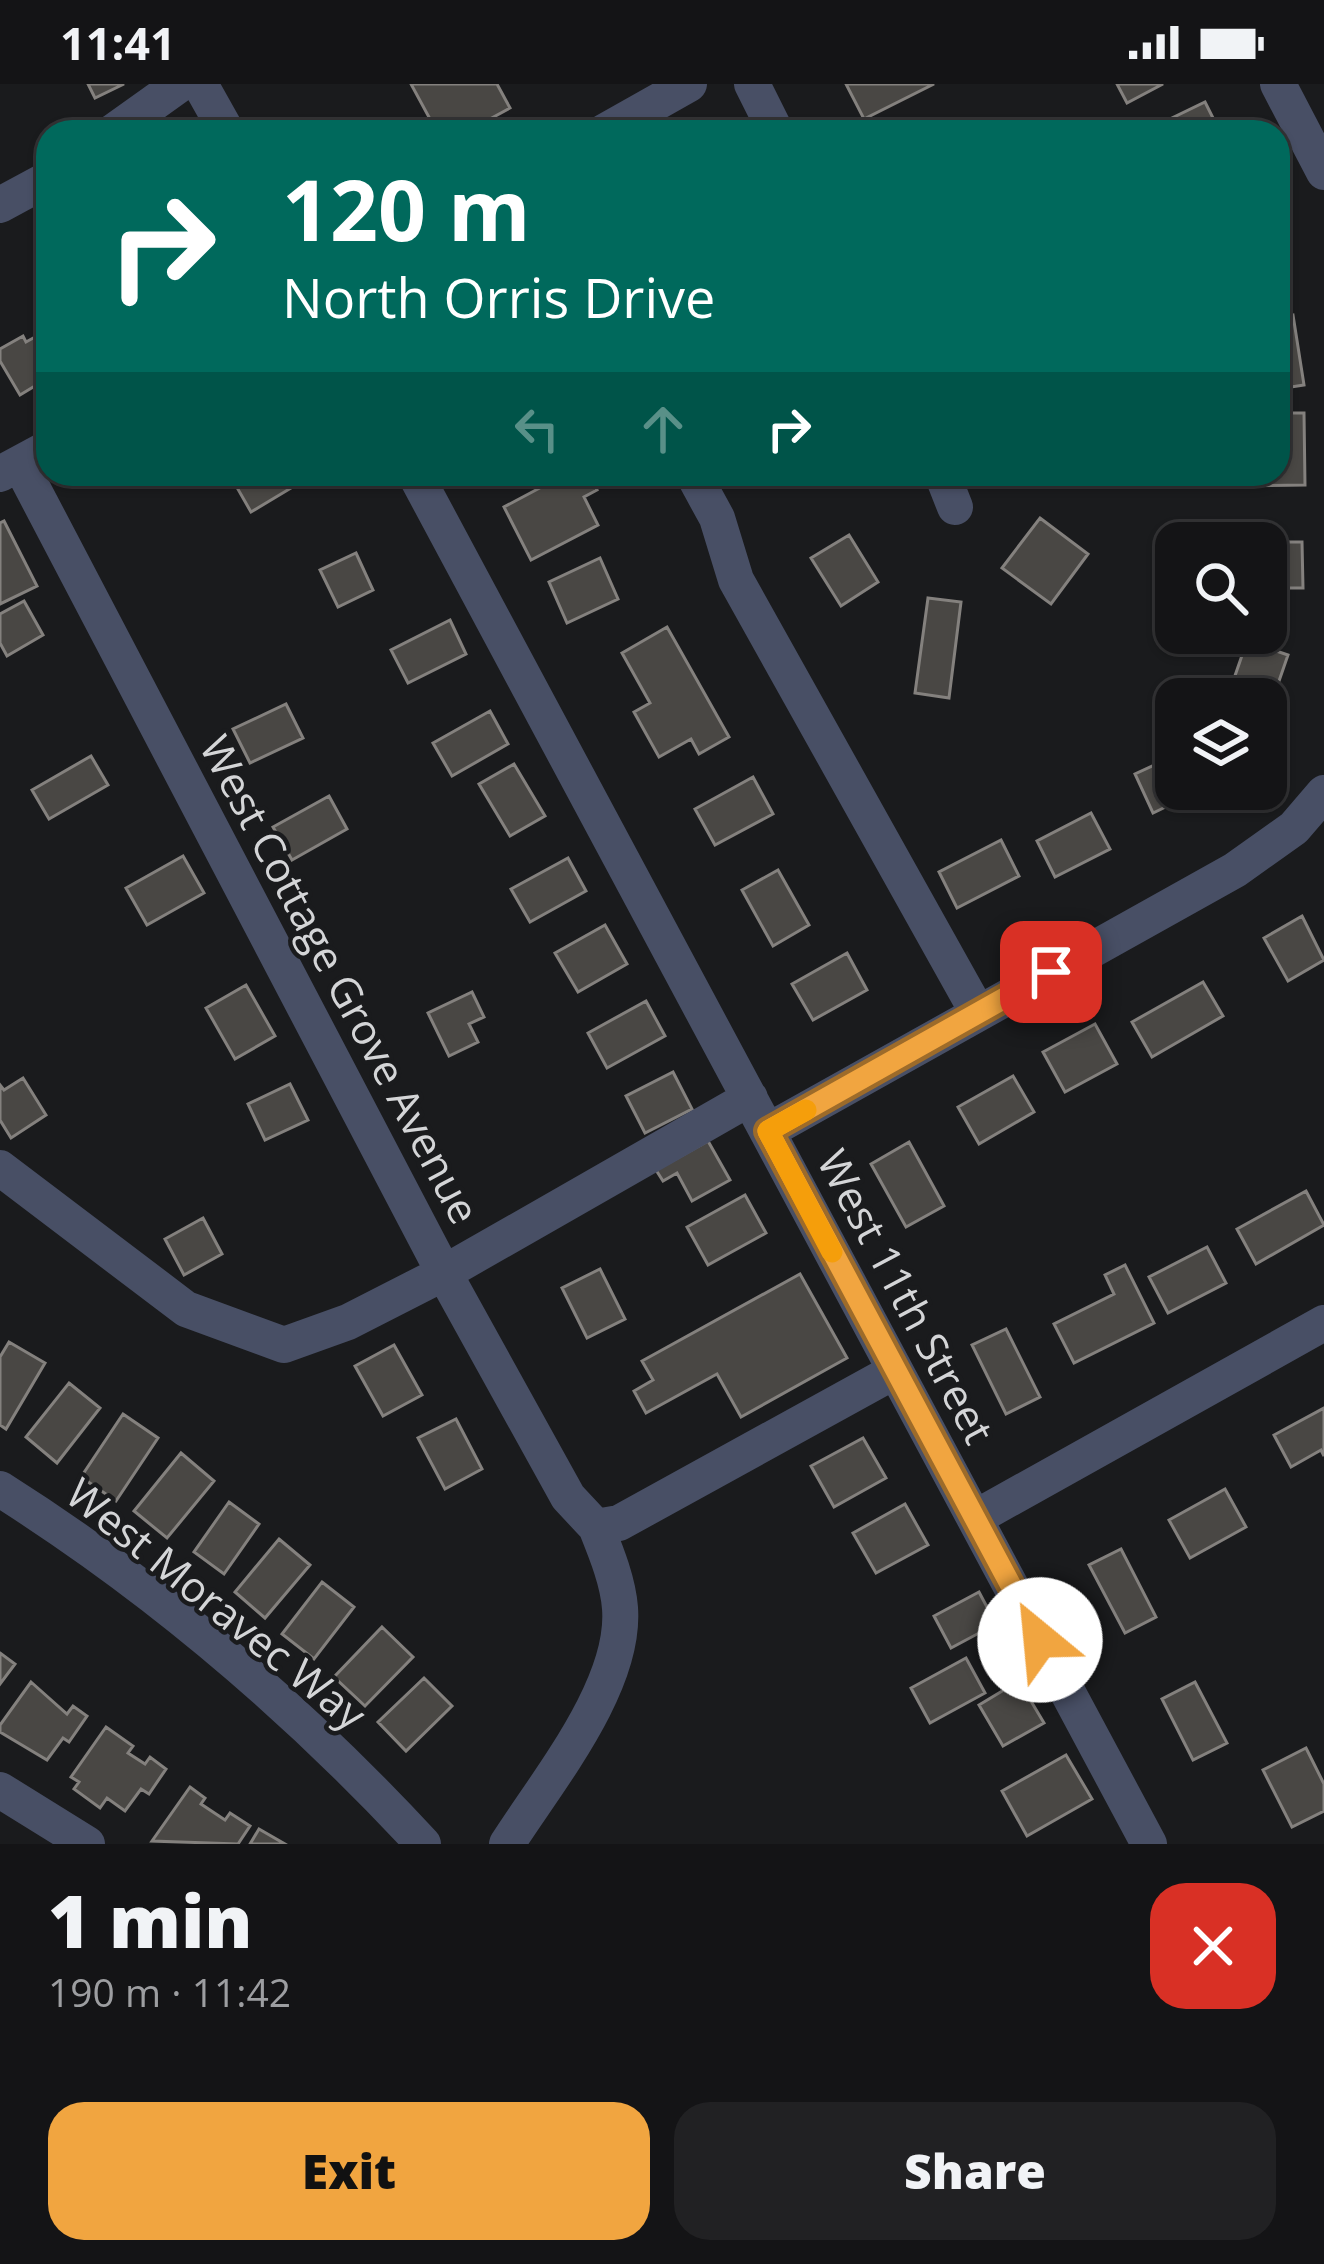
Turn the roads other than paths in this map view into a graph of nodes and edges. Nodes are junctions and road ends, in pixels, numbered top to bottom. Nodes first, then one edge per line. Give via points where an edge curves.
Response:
1 (180, 84) edge
2 (200, 84) edge
3 (689, 84) edge
4 (752, 84) edge
5 (1278, 84) edge
6 (130, 120) edge
7 (220, 120) edge
8 (625, 120) edge
9 (770, 120) edge
10 (1324, 172) edge
11 (36, 185) edge
12 (0, 205) edge
13 (23, 462) edge
14 (421, 486) edge
15 (700, 486) edge
16 (1324, 793) edge
17 (978, 1013) junction
18 (751, 1098) junction
19 (768, 1131) junction
20 (0, 1168) edge
21 (444, 1274) junction
22 (1324, 1323) edge
23 (895, 1371) junction
24 (0, 1489) edge
25 (975, 1518) junction
26 (596, 1527) junction
27 (0, 1790) edge
28 (87, 1844) edge
29 (423, 1844) edge
30 (507, 1844) edge
31 (1149, 1844) edge

1 - 6 street
2 - 7 street
3 - 8 street
4 - 9 street
5 - 10 street
11 - 12 street
13 - 21 street, West Cottage Grove Avenue
14 - 18 street, West 11th Street
15 - 17 street via 736,580
16 - 17 street via 1270,848
17 - 19 street
18 - 19 street, West 11th Street
18 - 21 street
19 - 23 street, West 11th Street
20 - 21 street via 186,1309 284,1345
21 - 26 street, West Cottage Grove Avenue via 568,1497
22 - 25 street
23 - 25 street, West 11th Street
23 - 26 street via 619,1523
24 - 29 street, West Moravec Way via 224,1654
25 - 31 street, West 11th Street
26 - 30 street via 620,1606 616,1651 596,1700
27 - 28 street

